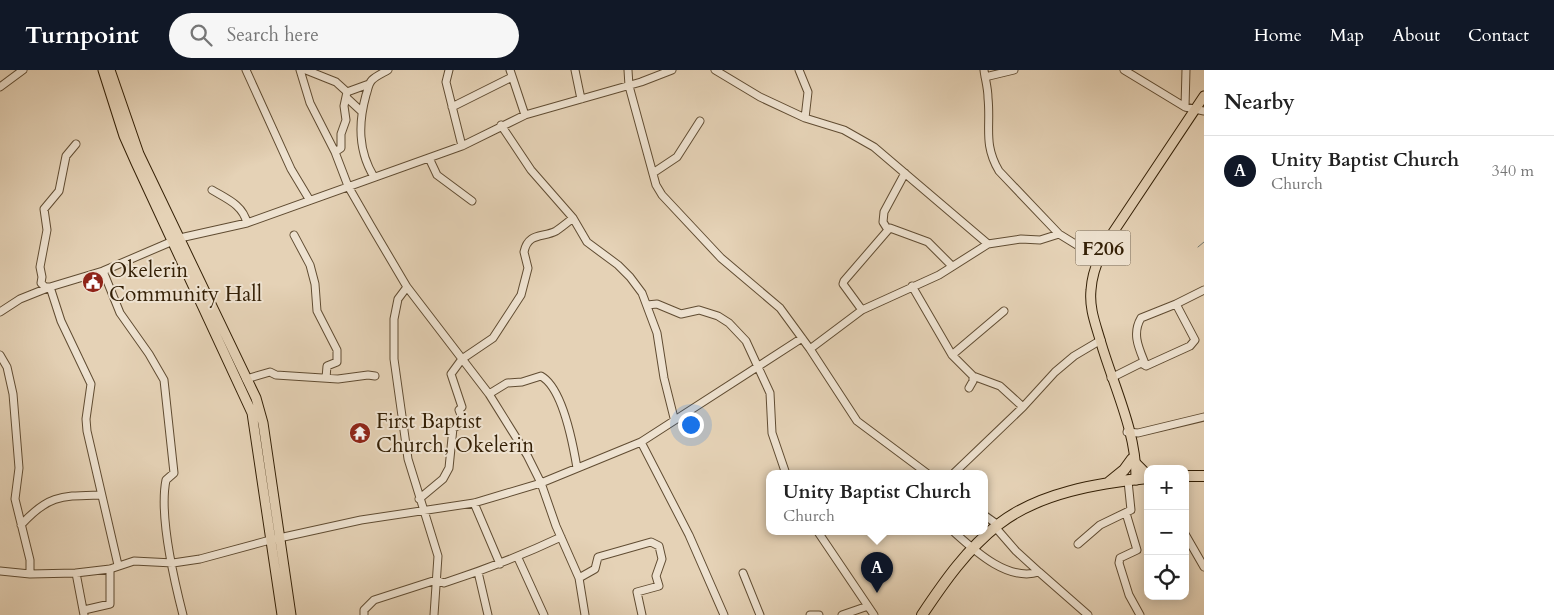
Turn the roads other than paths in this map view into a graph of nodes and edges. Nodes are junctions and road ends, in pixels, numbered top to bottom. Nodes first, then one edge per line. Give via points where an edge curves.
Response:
1 (23, 70) edge
2 (103, 70) edge
3 (110, 70) edge
4 (246, 70) edge
5 (300, 70) edge
6 (306, 70) edge
7 (388, 70) edge
8 (449, 70) edge
9 (575, 70) edge
10 (628, 70) edge
11 (672, 70) edge
12 (715, 70) edge
13 (799, 70) edge
14 (1014, 70) edge
15 (1124, 70) edge
16 (1186, 70) edge
17 (511, 74) edge
18 (984, 74) edge
19 (369, 84) junction
20 (628, 86) junction
21 (0, 87) edge
22 (347, 95) junction
23 (1204, 96) edge
24 (582, 99) junction
25 (452, 107) junction
26 (1185, 107) junction
27 (1200, 109) edge
28 (362, 111) junction
29 (525, 116) junction
30 (805, 118) junction
31 (700, 121) dead end
32 (501, 125) junction
33 (76, 144) dead end
34 (462, 146) junction
35 (335, 152) junction
36 (430, 158) junction
37 (653, 173) junction
38 (905, 173) junction
39 (374, 177) junction
40 (348, 186) junction
41 (212, 190) dead end
42 (309, 199) junction
43 (472, 201) dead end
44 (573, 218) junction
45 (247, 222) junction
46 (888, 230) junction
47 (1059, 234) junction
48 (294, 235) dead end
49 (175, 239) junction
50 (988, 244) junction
51 (1098, 258) junction
52 (952, 266) junction
53 (102, 271) junction
54 (912, 286) junction
55 (50, 287) junction
56 (407, 287) junction
57 (1204, 290) edge
58 (1176, 304) junction
59 (648, 305) junction
60 (862, 310) junction
61 (1004, 310) dead end
62 (0, 312) edge
63 (802, 338) junction
64 (1101, 340) junction
65 (810, 349) junction
66 (0, 354) edge
67 (952, 355) junction
68 (462, 359) junction
69 (757, 365) junction
70 (1146, 366) junction
71 (375, 376) dead end
72 (973, 376) junction
73 (246, 378) junction
74 (326, 378) junction
75 (1111, 378) junction
76 (969, 388) dead end
77 (489, 394) junction
78 (1023, 406) junction
79 (1204, 417) edge
80 (674, 418) junction
81 (1128, 430) junction
82 (641, 442) junction
83 (1134, 461) junction
84 (578, 468) junction
85 (785, 470) edge
86 (923, 470) edge
87 (958, 470) edge
88 (1144, 472) edge
89 (1189, 476) edge
90 (1204, 476) edge
91 (1144, 478) edge
92 (1132, 480) junction
93 (541, 483) junction
94 (1106, 484) junction
95 (101, 495) junction
96 (419, 500) junction
97 (474, 503) junction
98 (423, 512) junction
99 (1126, 514) junction
100 (988, 518) edge
101 (21, 525) junction
102 (997, 526) junction
103 (988, 534) edge
104 (820, 535) edge
105 (958, 535) edge
106 (987, 535) edge
107 (561, 538) junction
108 (275, 540) junction
109 (1189, 540) edge
110 (1078, 544) dead end
111 (973, 547) junction
112 (518, 558) junction
113 (1202, 558) edge
114 (173, 563) junction
115 (500, 564) junction
116 (114, 567) junction
117 (1204, 567) edge
118 (0, 571) edge
119 (478, 572) junction
120 (1039, 572) junction
121 (76, 573) junction
122 (743, 573) dead end
123 (30, 574) junction
124 (579, 578) junction
125 (436, 580) junction
126 (868, 606) junction
127 (84, 613) edge
128 (183, 615) edge
129 (282, 615) edge
130 (291, 615) edge
131 (364, 615) edge
132 (434, 615) edge
133 (488, 615) edge
134 (544, 615) edge
135 (585, 615) edge
136 (642, 615) edge
137 (724, 615) edge
138 (760, 615) edge
139 (810, 615) edge
140 (818, 615) edge
141 (842, 615) edge
142 (874, 615) edge
143 (922, 615) edge
144 (1088, 615) edge
145 (1140, 615) edge

1 - 21 street
2 - 49 main road via 124,136
3 - 49 main road via 132,136
4 - 42 street via 291,169
5 - 35 street via 306,95
6 - 22 street via 336,82
7 - 19 street
8 - 25 street via 446,82
9 - 24 street
10 - 20 street
11 - 20 street
12 - 30 street via 743,89
13 - 30 street via 808,92
14 - 18 street
15 - 26 street
16 - 26 street
17 - 25 street
17 - 29 street
18 - 47 street via 988,96 988,149 993,160 999,171
19 - 22 street
19 - 28 street
20 - 24 street
20 - 37 street
22 - 28 street
22 - 35 street via 344,106 346,120 340,148
23 - 27 main road, F206
24 - 29 street
25 - 34 street
26 - 27 street
27 - 51 main road, F206 via 1135,196
28 - 39 street via 362,150
29 - 32 street
30 - 38 street via 857,136
31 - 37 street via 677,157
32 - 34 street
32 - 44 street via 531,170
33 - 55 street via 66,156 59,191 44,209 47,230 40,267 41,283
34 - 36 street
35 - 40 street
36 - 39 street
36 - 43 street via 438,175
37 - 63 street via 670,206 721,258 770,298
38 - 46 street via 884,212 882,222
38 - 50 street
39 - 40 street
40 - 42 street
40 - 56 street
41 - 45 street via 238,206
42 - 45 street
44 - 59 street via 588,242 630,277
44 - 68 street via 555,232 537,235 528,243 524,252 528,268 521,295 492,338
45 - 49 street
46 - 52 street via 928,242
46 - 60 street via 844,281
47 - 50 street via 1040,240 1020,238
47 - 51 street
48 - 74 street via 313,277 319,317 338,354 336,362 327,366
49 - 53 street
49 - 73 main road
49 - 108 main road via 252,412
50 - 52 street
51 - 64 main road, F206 via 1091,307
52 - 54 street
53 - 55 street
53 - 114 street via 120,313 164,380 174,473 166,480 164,504
54 - 60 street
54 - 67 street
55 - 62 street via 20,299
55 - 95 street via 91,384 86,419
56 - 68 street
56 - 96 street via 398,300 394,319 394,359 408,459
57 - 58 street
58 - 70 street via 1141,318 1139,322 1136,339
58 - 70 street via 1195,340 1190,346
59 - 69 street via 657,304 681,314 700,310 724,319 746,341
59 - 80 street
60 - 65 street
61 - 67 street
63 - 65 street
63 - 69 street
64 - 75 main road, F206
64 - 78 street via 1054,372
65 - 86 street via 857,421
66 - 101 street via 7,367 13,394 19,468 15,499
67 - 72 street
68 - 77 street
68 - 96 street via 451,374 464,423 453,428 449,468 443,479
69 - 80 street
69 - 85 street via 770,393 772,433
70 - 75 street via 1141,364
71 - 74 street
72 - 76 street
72 - 78 street via 1000,386
73 - 74 street via 270,372
73 - 108 main road via 263,423
75 - 81 main road, F206
77 - 84 street via 506,383 541,376 546,378 570,428
77 - 93 street
78 - 87 street
79 - 81 street via 1191,422
80 - 82 street
81 - 83 main road, F206
82 - 84 street
82 - 137 street via 689,535
83 - 88 highway
83 - 92 main road, F206
83 - 94 highway
84 - 93 street
89 - 90 highway
91 - 92 highway
92 - 94 highway
92 - 99 street via 1132,508
93 - 97 street
93 - 107 street
94 - 102 highway via 1041,502
95 - 101 street via 58,497
95 - 116 street
96 - 98 street
97 - 98 street
97 - 115 street
98 - 108 street via 361,520
98 - 125 street via 438,556
99 - 110 street via 1100,525
99 - 145 street via 1137,550 1120,558 1119,563
100 - 102 street
101 - 123 street via 30,560
102 - 103 highway
102 - 120 street via 1016,551
104 - 126 street
105 - 111 street
106 - 111 highway
107 - 112 street
107 - 124 street
108 - 114 street
108 - 129 main road
108 - 130 main road
109 - 113 street
111 - 120 street via 997,566 1030,575
111 - 143 highway
112 - 115 street
112 - 134 street
113 - 117 street
114 - 116 street via 134,561
114 - 128 street
115 - 119 street
116 - 121 street
116 - 127 street via 110,604
118 - 123 street
119 - 125 street via 444,583
119 - 133 street
120 - 144 street
121 - 123 street
121 - 127 street
122 - 138 street
124 - 135 street
124 - 136 street via 595,569 598,556 651,542 659,546 662,559 656,576 659,586 637,592
125 - 131 street via 374,600 364,610
125 - 132 street
126 - 141 street
126 - 142 street
139 - 140 street

